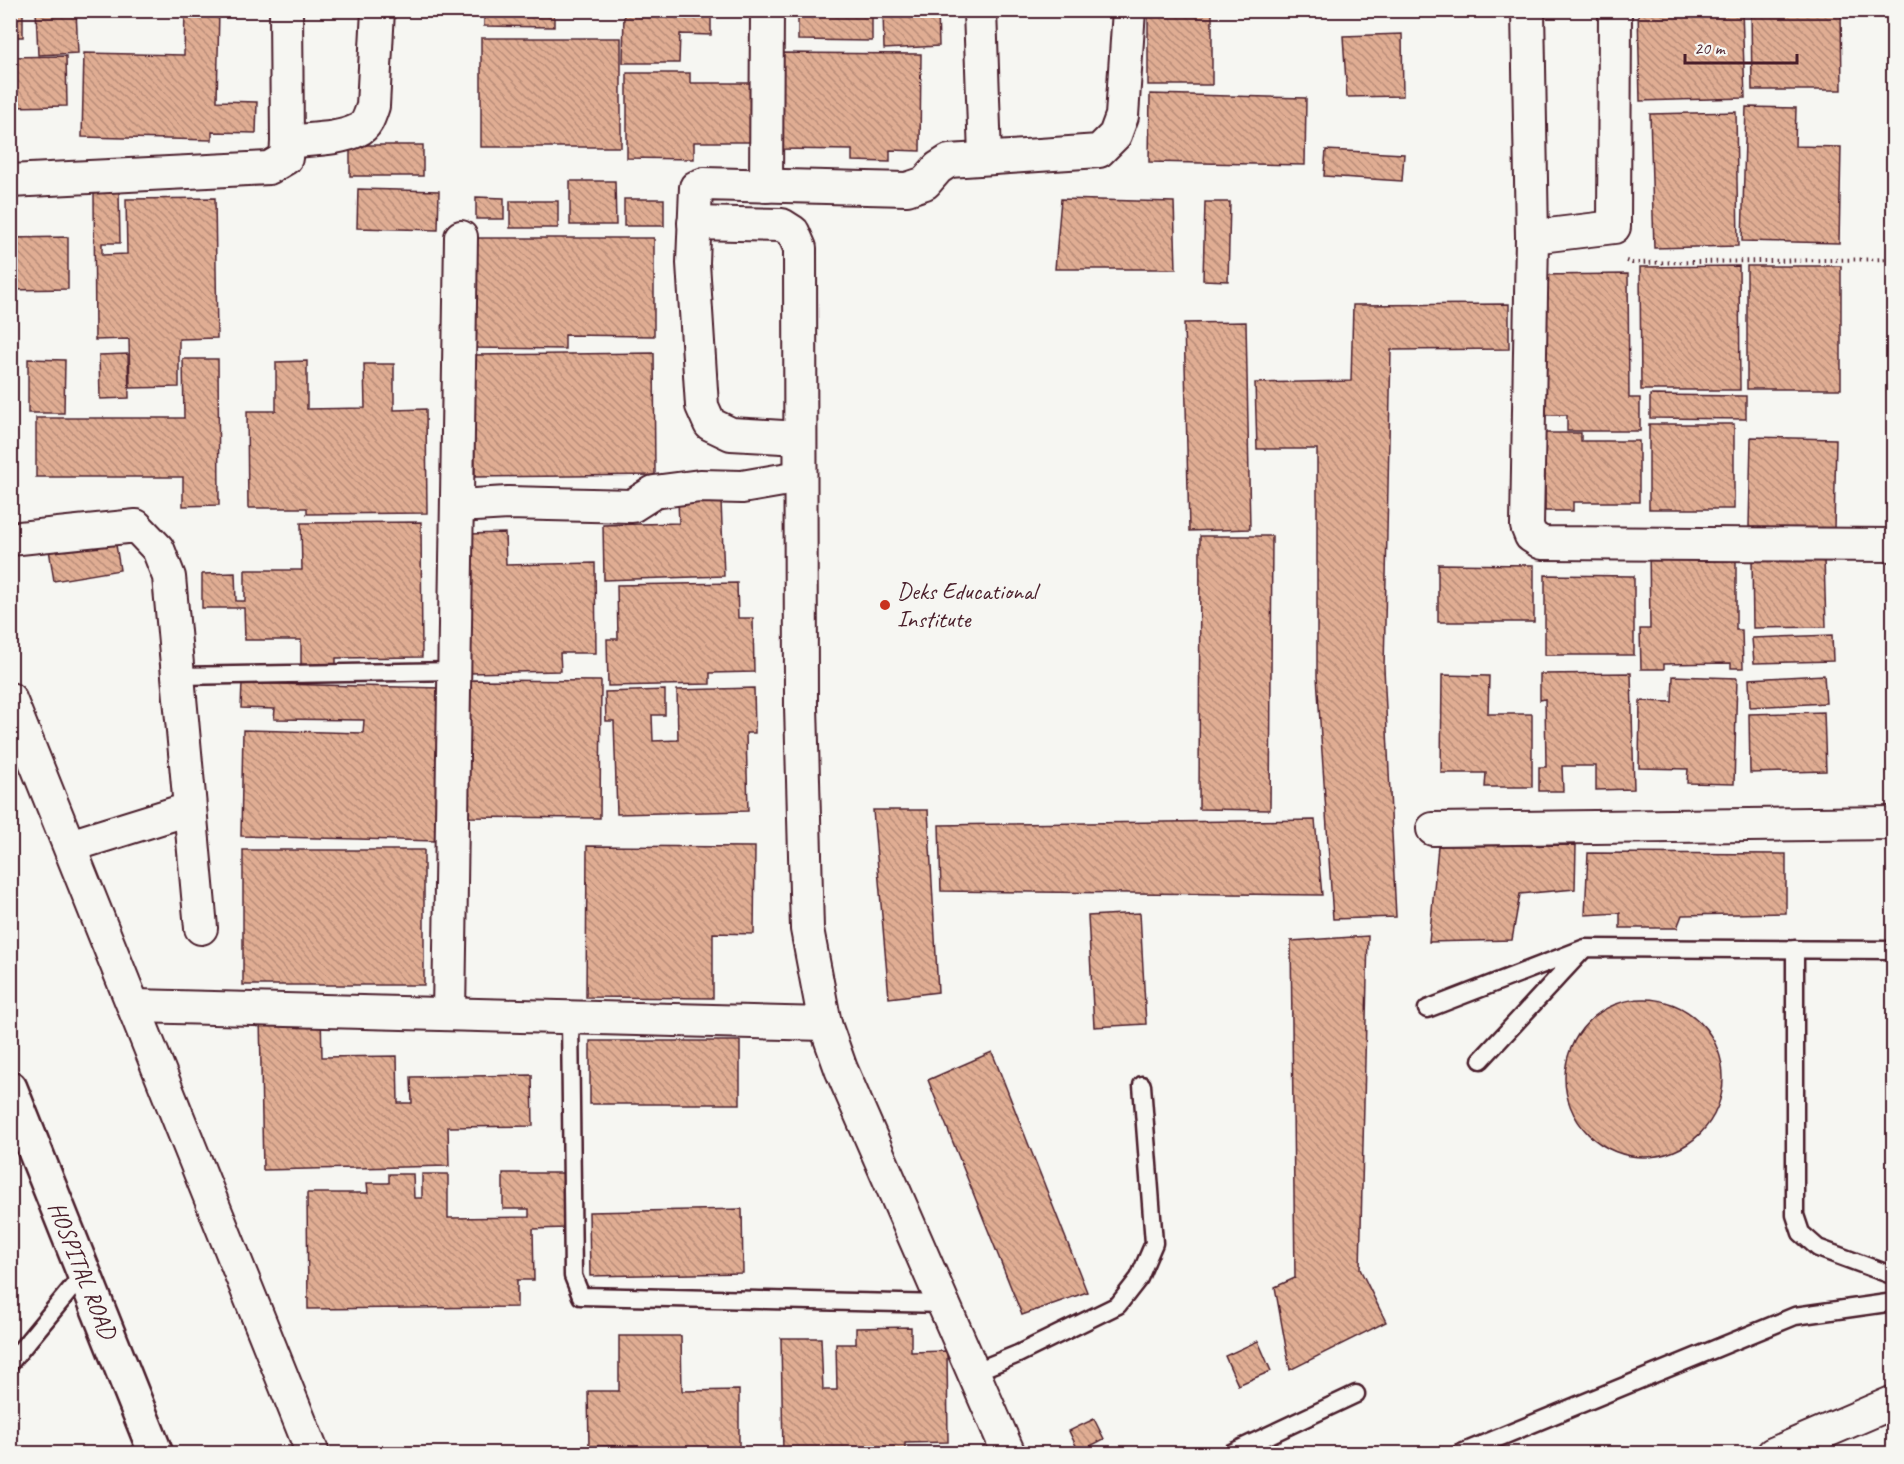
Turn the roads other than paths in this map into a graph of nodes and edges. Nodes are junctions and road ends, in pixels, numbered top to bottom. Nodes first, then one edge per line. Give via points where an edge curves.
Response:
1 (286, 10) edge
2 (378, 10) edge
3 (767, 10) edge
4 (980, 10) edge
5 (1129, 10) edge
6 (1528, 10) edge
7 (1615, 10) edge
8 (287, 142) junction
9 (985, 157) junction
10 (10, 181) edge
11 (766, 186) junction
12 (694, 224) junction
13 (461, 237) dead end
14 (1532, 237) junction
15 (800, 438) junction
16 (800, 477) junction
17 (458, 506) junction
18 (10, 539) edge
19 (1893, 545) edge
20 (456, 671) junction
21 (177, 676) junction
22 (10, 699) edge
23 (189, 809) junction
24 (1893, 823) edge
25 (1433, 829) dead end
26 (70, 846) junction
27 (201, 928) dead end
28 (1585, 948) junction
29 (1795, 949) junction
30 (1893, 950) edge
31 (135, 1006) junction
32 (1427, 1009) dead end
33 (449, 1014) junction
34 (570, 1018) junction
35 (825, 1024) junction
36 (1481, 1060) dead end
37 (1142, 1085) dead end
38 (10, 1088) edge
39 (84, 1273) junction
40 (1893, 1276) edge
41 (1893, 1302) edge
42 (944, 1304) junction
43 (10, 1363) edge
44 (974, 1372) junction
45 (1356, 1394) dead end
46 (1893, 1402) edge
47 (156, 1454) edge
48 (314, 1454) edge
49 (1010, 1454) edge
50 (1230, 1454) edge
51 (1459, 1454) edge
52 (1773, 1454) edge

1 - 8 street
2 - 8 street via 373,106 368,120 360,130
3 - 11 street
4 - 9 street
5 - 9 street via 1122,116 1115,135 1099,151
6 - 14 street
7 - 14 street via 1614,227
8 - 10 street via 286,158 269,168
9 - 11 street via 949,161 925,183 906,189
11 - 12 street via 696,187
12 - 15 street via 702,406 710,424 731,434
12 - 15 street via 782,225 793,232 800,248
13 - 17 street
14 - 19 street via 1527,526 1531,536 1542,543
15 - 16 street
16 - 17 street via 742,487 700,486 654,492 632,506
16 - 35 street via 807,929
17 - 20 street
18 - 21 street via 136,526 158,549 169,577
20 - 21 lane
20 - 33 street
21 - 23 street
22 - 26 street
23 - 26 street
23 - 27 street
24 - 25 street
26 - 31 street
28 - 29 lane
28 - 32 lane
28 - 36 lane
29 - 30 lane
29 - 40 lane via 1795,1215 1802,1233 1818,1248
31 - 33 street
31 - 48 street
33 - 34 street
34 - 35 street
34 - 42 lane via 573,1276 582,1296
35 - 42 street
37 - 44 lane via 1154,1243 1139,1278 1118,1305
38 - 39 main road, HOSPITAL ROAD
39 - 43 lane
39 - 47 main road, HOSPITAL ROAD
41 - 51 lane via 1795,1316
42 - 44 street
44 - 49 street
45 - 50 lane
46 - 52 street

